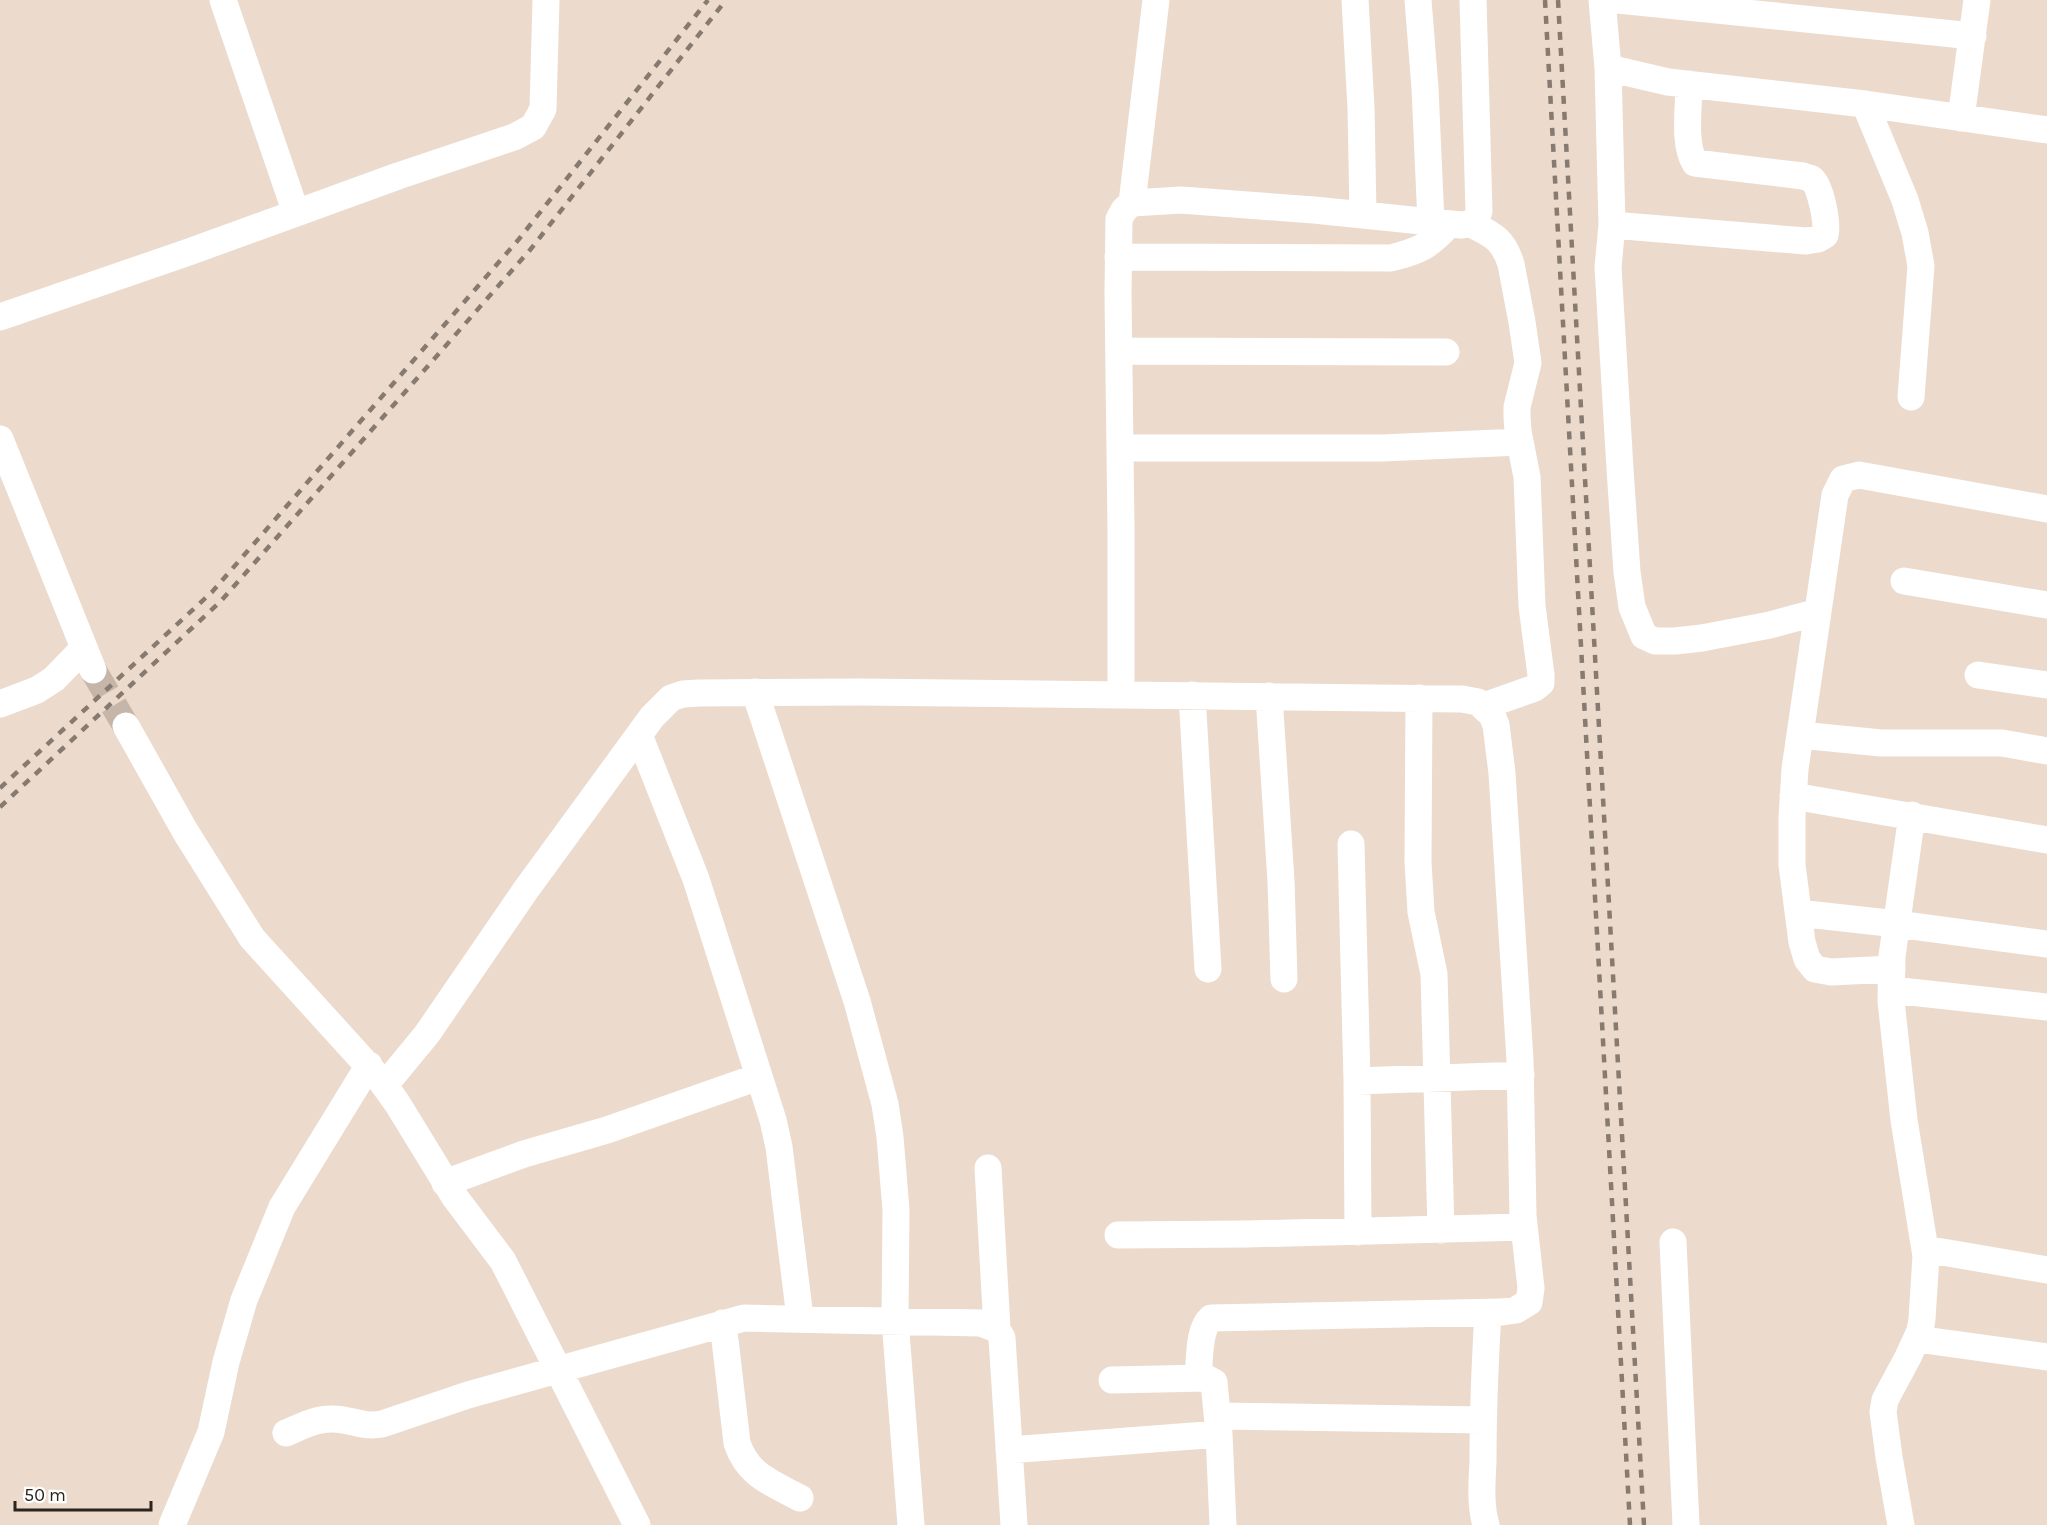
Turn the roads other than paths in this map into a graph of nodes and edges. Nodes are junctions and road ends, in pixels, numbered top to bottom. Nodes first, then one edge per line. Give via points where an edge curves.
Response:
1 (223, 0) edge
2 (546, 0) edge
3 (1156, 0) edge
4 (1355, 0) edge
5 (1419, 0) edge
6 (1473, 0) edge
7 (1602, 0) edge
8 (1618, 0) edge
9 (1977, 0) edge
10 (1740, 6) edge
11 (1972, 36) junction
12 (1608, 68) junction
13 (1689, 84) junction
14 (1865, 104) junction
15 (1961, 118) junction
16 (2047, 130) edge
17 (1132, 203) junction
18 (296, 213) junction
19 (1363, 215) junction
20 (1450, 224) junction
21 (1612, 225) junction
22 (1118, 256) junction
23 (0, 317) edge
24 (1119, 351) junction
25 (1446, 352) dead end
26 (1911, 397) dead end
27 (0, 438) edge
28 (1520, 442) junction
29 (1120, 448) junction
30 (2047, 509) edge
31 (1904, 581) dead end
32 (2047, 605) edge
33 (1818, 612) junction
34 (1978, 675) dead end
35 (2047, 686) edge
36 (755, 692) junction
37 (1121, 695) junction
38 (1192, 695) junction
39 (1269, 696) junction
40 (1419, 698) junction
41 (0, 704) edge
42 (1484, 706) junction
43 (126, 726) tunnel mouth
44 (639, 735) junction
45 (1800, 735) junction
46 (2047, 751) edge
47 (1793, 795) junction
48 (1912, 815) junction
49 (2047, 840) edge
50 (1351, 844) dead end
51 (1798, 913) junction
52 (1897, 924) junction
53 (2047, 944) edge
54 (1208, 969) dead end
55 (1284, 979) dead end
56 (1892, 980) junction
57 (2047, 1007) edge
58 (377, 1075) junction
59 (1521, 1075) junction
60 (758, 1077) junction
61 (1438, 1078) junction
62 (1357, 1081) junction
63 (988, 1168) dead end
64 (445, 1183) junction
65 (1524, 1227) junction
66 (1441, 1230) junction
67 (1358, 1232) junction
68 (1118, 1235) dead end
69 (1673, 1242) dead end
70 (1925, 1249) junction
71 (2047, 1270) edge
72 (1488, 1313) junction
73 (800, 1318) junction
74 (894, 1320) junction
75 (723, 1323) junction
76 (997, 1329) junction
77 (1917, 1339) junction
78 (2047, 1357) edge
79 (558, 1370) junction
80 (1198, 1378) junction
81 (1112, 1380) dead end
82 (1483, 1420) junction
83 (1218, 1425) junction
84 (286, 1433) dead end
85 (1009, 1450) junction
86 (801, 1498) dead end
87 (172, 1525) edge
88 (638, 1525) edge
89 (911, 1525) edge
90 (1014, 1525) edge
91 (1223, 1525) edge
92 (1486, 1525) edge
93 (1686, 1525) edge
94 (1901, 1525) edge

1 - 18 street
2 - 18 street via 543,109 533,127
3 - 17 street
4 - 19 street
5 - 20 street via 1425,88
6 - 20 street via 1479,211 1477,219
7 - 12 street
8 - 10 street
9 - 11 street
10 - 11 street
11 - 15 street
12 - 13 street
12 - 21 street
13 - 14 street
13 - 21 street via 1688,145 1695,163 1811,179 1818,187 1827,227 1825,235 1806,241
14 - 15 street
14 - 26 street via 1905,200 1921,266
15 - 16 street
17 - 19 street via 1181,200
17 - 22 street via 1119,219
18 - 23 street
19 - 20 street
20 - 22 street via 1424,248 1391,258
20 - 28 street via 1495,236 1507,251 1527,363 1517,407
21 - 33 street via 1608,267 1619,459 1627,572 1638,625 1644,636 1656,641 1675,641 1770,625
22 - 24 street
24 - 25 street
24 - 29 street
27 - 41 street via 89,659 37,690
28 - 29 street via 1382,448
28 - 42 street via 1527,477 1532,606 1541,683
29 - 37 street
30 - 33 street via 1859,475 1843,479 1835,495
31 - 32 street
33 - 45 street
34 - 35 street
36 - 37 street
36 - 44 street via 683,694 671,698
36 - 74 street via 857,1001 885,1104 896,1209
37 - 38 street
38 - 39 street
38 - 54 street
39 - 40 street
39 - 55 street
40 - 42 street via 1462,699
40 - 61 street via 1418,862 1421,912 1434,974
42 - 59 street via 1496,725 1502,773
43 - 58 street via 252,938
44 - 58 street via 427,1034
44 - 60 street via 696,879
45 - 46 street via 1881,743 2002,743
45 - 47 street
47 - 48 street
47 - 51 street via 1792,865
48 - 49 street
48 - 52 street
50 - 62 street
51 - 52 street
51 - 56 street via 1807,959 1815,969
52 - 53 street
52 - 56 street
56 - 57 street
56 - 70 street via 1904,1120
58 - 64 street
58 - 87 street via 282,1207 271,1231 244,1300 211,1432
59 - 61 street
59 - 65 street
60 - 64 street
60 - 73 street via 779,1146
61 - 62 street
61 - 66 street
62 - 67 street
63 - 76 street
64 - 79 street via 503,1261
65 - 66 street
65 - 72 street via 1530,1302 1516,1310
66 - 67 street
67 - 68 street
69 - 93 street
70 - 71 street
70 - 77 street via 1922,1319
72 - 80 street via 1211,1318 1202,1332
72 - 82 street
73 - 74 street
73 - 75 street via 744,1318
74 - 76 street via 981,1323
74 - 89 street
75 - 79 street
75 - 86 street via 741,1452 760,1478
76 - 85 street via 1002,1338
77 - 78 street
77 - 94 street via 1885,1400 1883,1413
79 - 84 street via 382,1424 369,1426 333,1418
79 - 88 street
80 - 81 street
80 - 83 street via 1214,1382
82 - 83 street
82 - 92 street
83 - 85 street
83 - 91 street
85 - 90 street

